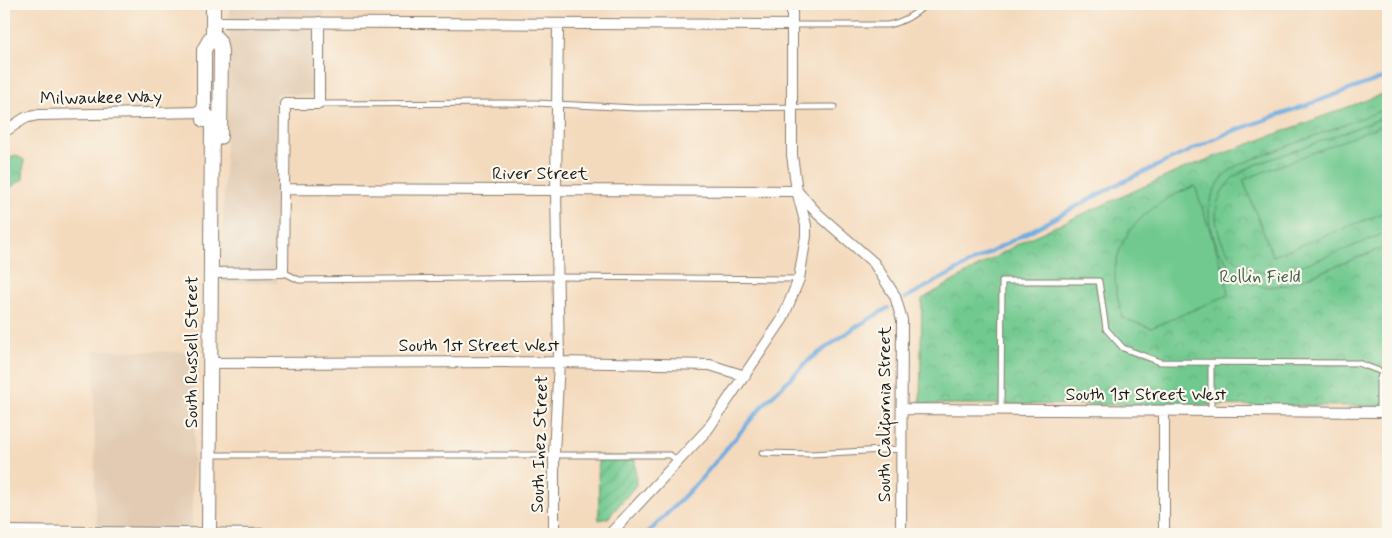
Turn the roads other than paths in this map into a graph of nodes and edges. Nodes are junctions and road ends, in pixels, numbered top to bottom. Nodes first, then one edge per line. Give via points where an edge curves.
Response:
1 (213, 4) edge
2 (792, 4) edge
3 (926, 4) edge
4 (319, 22) junction
5 (792, 24) junction
6 (558, 25) junction
7 (213, 28) junction
8 (319, 104) junction
9 (558, 105) junction
10 (792, 107) junction
11 (834, 107) dead end
12 (204, 112) junction
13 (4, 132) edge
14 (212, 169) junction
15 (284, 189) junction
16 (556, 190) junction
17 (797, 191) junction
18 (283, 272) junction
19 (211, 273) junction
20 (558, 277) junction
21 (799, 279) junction
22 (559, 362) junction
23 (210, 363) junction
24 (1211, 363) junction
25 (1388, 369) edge
26 (1382, 372) junction
27 (745, 376) junction
28 (903, 409) junction
29 (1001, 410) junction
30 (1164, 411) junction
31 (1384, 411) edge
32 (1211, 412) junction
33 (902, 449) junction
34 (554, 453) junction
35 (762, 453) dead end
36 (210, 455) junction
37 (678, 461) junction
38 (4, 530) edge
39 (209, 534) edge
40 (267, 534) edge
41 (554, 534) edge
42 (610, 534) edge
43 (901, 534) edge
44 (1164, 534) edge

1 - 7 main road
2 - 5 street
3 - 5 lane via 908,18 888,25
4 - 6 street
4 - 7 street
4 - 8 street
5 - 6 street
5 - 10 street
6 - 9 street, South Inez Street
7 - 12 main road, South Russell Street via 204,50
7 - 14 main road, South Russell Street via 221,50 220,131 218,154
8 - 9 lane
8 - 15 street via 285,104
9 - 10 lane
9 - 16 street, South Inez Street
10 - 11 lane
10 - 17 street via 792,155
12 - 13 street, Milwaukee Way via 38,114 25,118
12 - 14 main road, South Russell Street via 206,155
14 - 19 main road, South Russell Street
15 - 16 street, River Street
15 - 18 street
16 - 17 street, River Street
16 - 20 street, South Inez Street
17 - 21 street via 806,225
17 - 28 street, South California Street via 874,263 895,296 902,320
18 - 19 street
18 - 20 lane via 299,280
19 - 23 main road, South Russell Street
20 - 21 lane
20 - 22 street, South Inez Street
21 - 27 street via 782,320
22 - 23 street, South 1st Street West
22 - 27 street, South 1st Street West via 710,365
22 - 34 street, South Inez Street
23 - 36 main road, South Russell Street
24 - 26 lane via 1358,362
24 - 29 lane via 1160,362 1123,348 1106,329 1099,281 1002,281
24 - 32 lane
25 - 26 lane
26 - 31 lane via 1379,382
27 - 37 street via 708,429
28 - 29 street, South 1st Street West
28 - 33 street, South California Street
29 - 30 street, South 1st Street West
30 - 32 street, South 1st Street West
30 - 44 street
31 - 32 street, South 1st Street West
33 - 35 lane
33 - 43 street, South California Street
34 - 36 lane
34 - 37 lane via 670,455
34 - 41 street, South Inez Street
36 - 39 main road, South Russell Street
37 - 42 street
38 - 39 street
39 - 40 street

